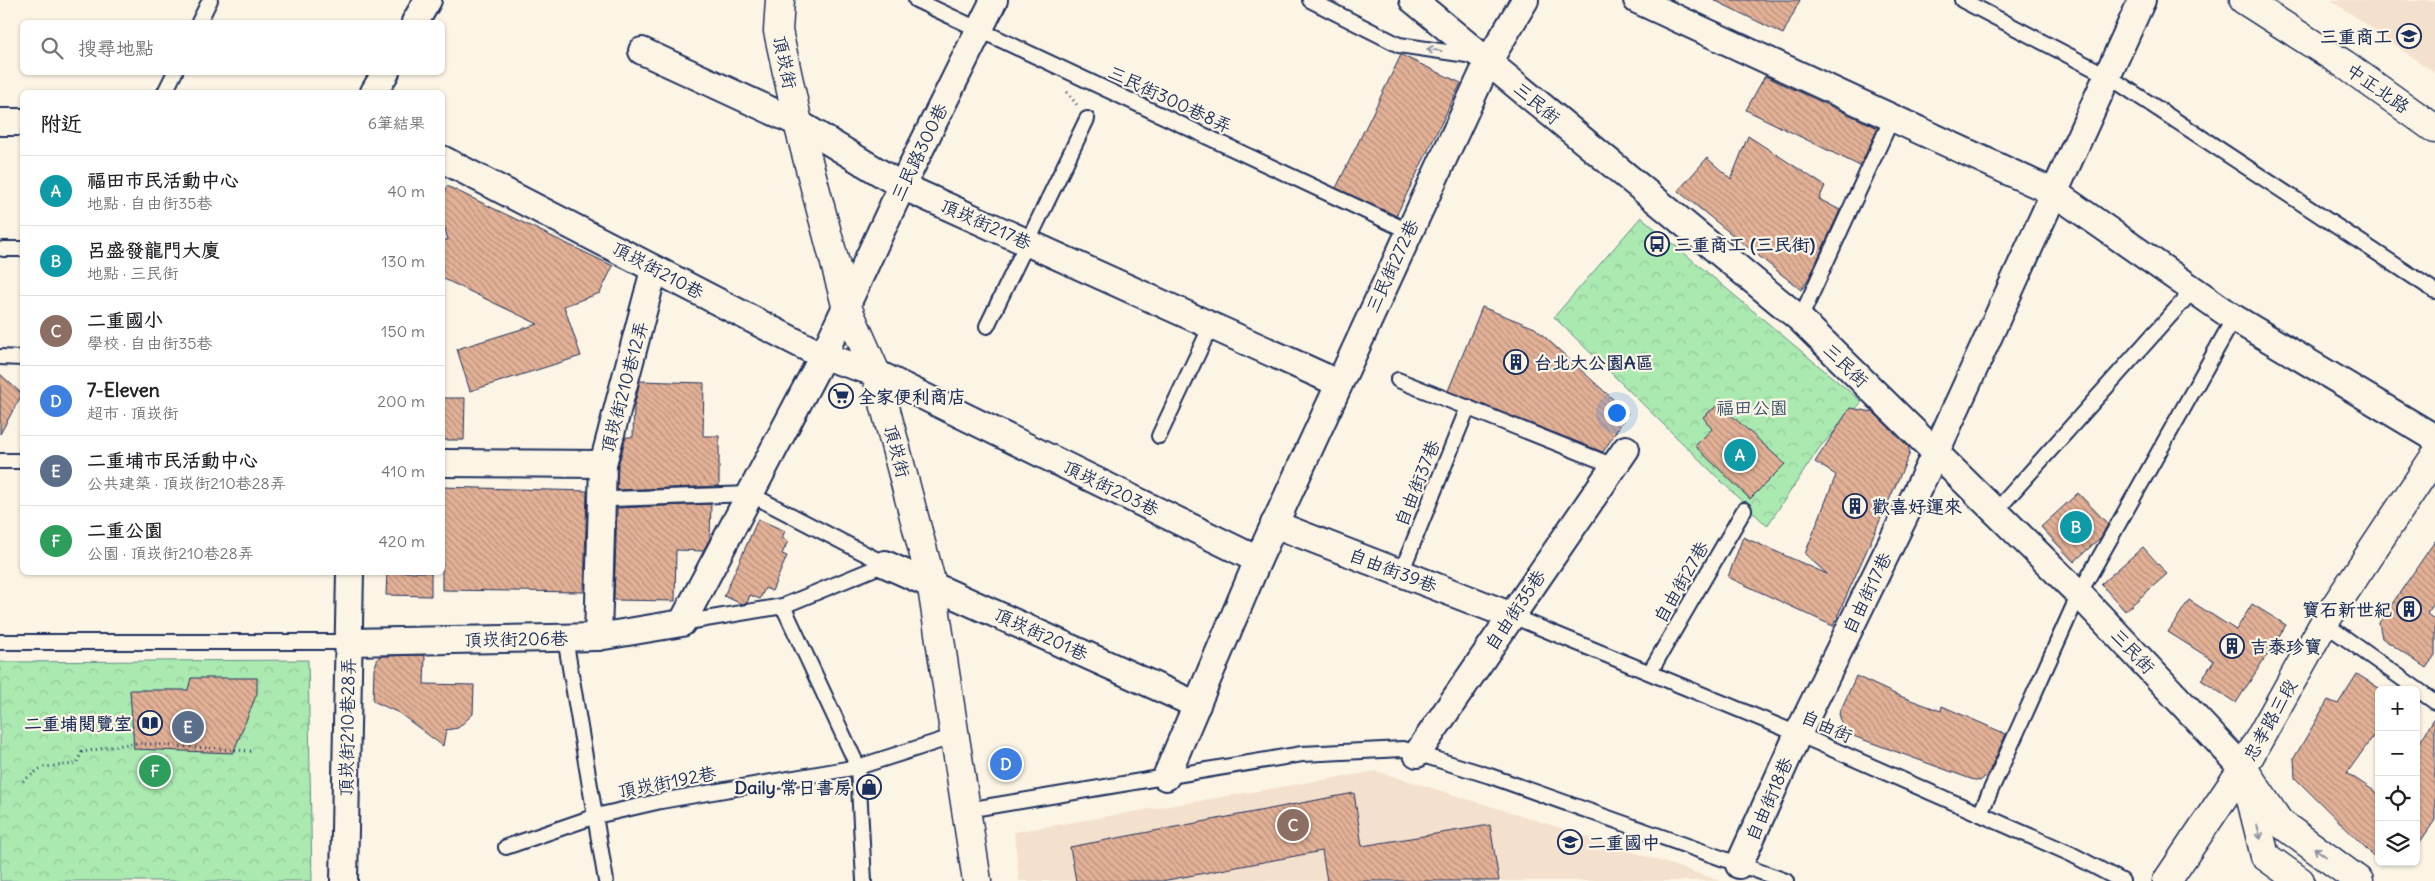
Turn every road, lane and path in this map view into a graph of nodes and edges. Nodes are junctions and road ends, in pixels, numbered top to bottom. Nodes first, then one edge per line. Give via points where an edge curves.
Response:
1 (210, 0) edge
2 (428, 0) edge
3 (780, 0) edge
4 (916, 0) edge
5 (994, 0) edge
6 (1310, 0) edge
7 (1413, 0) edge
8 (1525, 0) edge
9 (1637, 0) edge
10 (1962, 0) edge
11 (2142, 0) edge
12 (2244, 0) edge
13 (200, 20) edge
14 (417, 20) edge
15 (980, 31) junction
16 (642, 51) dead end
17 (1485, 59) junction
18 (174, 75) edge
19 (384, 75) edge
20 (2108, 76) junction
21 (166, 90) edge
22 (375, 90) edge
23 (1087, 118) dead end
24 (1892, 118) junction
25 (0, 122) edge
26 (20, 122) edge
27 (798, 123) junction
28 (2435, 129) edge
29 (445, 162) edge
30 (902, 186) junction
31 (2055, 194) junction
32 (1408, 231) junction
33 (1026, 242) junction
34 (3, 249) dead end
35 (20, 249) edge
36 (654, 270) junction
37 (2193, 290) junction
38 (2435, 292) edge
39 (846, 305) junction
40 (2234, 318) junction
41 (1800, 319) junction
42 (987, 326) dead end
43 (1211, 326) junction
44 (823, 356) junction
45 (0, 357) edge
46 (20, 358) edge
47 (876, 373) junction
48 (1398, 380) dead end
49 (1338, 383) junction
50 (1468, 408) junction
51 (1159, 436) dead end
52 (2435, 438) edge
53 (1936, 452) junction
54 (2435, 456) edge
55 (1620, 458) joint
56 (0, 461) edge
57 (20, 461) edge
58 (445, 463) edge
59 (604, 464) junction
60 (750, 494) junction
61 (612, 499) dead end
62 (1744, 510) dead end
63 (1995, 512) junction
64 (1274, 524) junction
65 (1258, 560) junction
66 (885, 564) junction
67 (1401, 573) junction
68 (350, 575) edge
69 (932, 584) junction
70 (2079, 594) junction
71 (783, 606) junction
72 (1512, 616) junction
73 (682, 623) junction
74 (2324, 623) junction
75 (598, 637) junction
76 (565, 638) junction
77 (0, 642) edge
78 (349, 642) junction
79 (1650, 672) junction
80 (2435, 702) edge
81 (1197, 705) junction
82 (1798, 734) junction
83 (955, 736) junction
84 (251, 751) dead end
85 (1417, 754) junction
86 (858, 767) junction
87 (2243, 768) junction
88 (1166, 777) junction
89 (23, 781) dead end
90 (967, 810) junction
91 (1980, 814) junction
92 (596, 816) junction
93 (506, 847) dead end
94 (1740, 865) junction
95 (344, 881) edge
96 (606, 881) edge
97 (864, 881) edge
98 (977, 881) edge
99 (1786, 881) edge
100 (2122, 881) edge
101 (2167, 881) edge
102 (2300, 881) edge
103 (2359, 881) edge

1 - 13 lane
2 - 14 street
3 - 27 street, 頂崁街 via 778,31
4 - 15 lane, 三民街300巷8弄
5 - 15 street, 三民路300巷
17 -> 6 lane via 1399,46
7 - 17 street, 三民街
8 - 17 street, 三民街272巷
9 - 24 street
10 - 20 lane
11 - 20 street, 自由街17巷
12 - 28 street, 中正北路 via 2344,64
15 - 30 street, 三民路300巷
15 - 32 lane, 三民街300巷8弄
16 - 27 street, 頂崁街217巷
17 - 32 street, 三民街272巷
17 - 41 street, 三民街
18 - 21 lane
19 - 22 street
20 - 31 street, 自由街17巷
20 - 38 lane
23 - 33 lane
24 - 31 street
24 - 41 lane
25 - 26 street
27 - 30 street, 頂崁街217巷
27 - 39 street, 頂崁街
29 - 36 street, 頂崁街210巷 via 626,252
30 - 33 street, 頂崁街217巷
30 - 39 street, 三民路300巷
31 - 37 street
31 - 53 street, 自由街17巷
32 - 49 street, 三民街272巷
33 - 42 lane
33 - 43 street, 頂崁街217巷
34 - 35 lane
36 - 44 street, 頂崁街210巷
36 - 59 street, 頂崁街210巷12弄
37 - 40 street
37 - 63 lane
39 - 44 street, 三民路300巷
39 - 47 street, 頂崁街
40 - 52 street
40 - 70 lane
41 - 53 street, 三民街
43 - 49 street, 頂崁街217巷
43 - 51 lane
44 - 47 street, 頂崁街210巷
44 - 60 street, 三民路300巷
45 - 46 lane
47 - 65 street, 頂崁街203巷
47 - 69 street, 頂崁街
48 - 50 lane, 自由街35巷
49 - 64 street, 三民街272巷
50 - 55 lane, 自由街35巷
50 - 67 lane, 自由街37巷
53 - 63 street, 三民街
53 - 82 street, 自由街17巷
54 - 74 street, 忠孝路三段
55 - 72 street, 自由街35巷
56 - 57 lane
58 - 59 street, 頂崁街210巷12弄
59 - 75 street
60 - 61 lane
60 - 66 lane
60 - 73 street, 三民路300巷
62 - 79 lane, 自由街27巷
63 - 70 street, 三民街
64 - 65 street
64 - 67 street, 自由街39巷
65 - 81 street
66 - 69 street, 頂崁街201巷
66 - 71 lane
67 - 72 street, 自由街39巷
68 - 78 street, 頂崁街210巷28弄
69 - 81 street, 頂崁街201巷
69 - 83 street, 頂崁街
70 - 87 street, 三民街
70 - 91 lane
71 - 73 lane
71 - 86 lane
72 - 79 lane, 自由街
72 - 85 street, 自由街35巷
73 - 75 street, 頂崁街206巷
74 - 80 lane
74 - 87 street, 忠孝路三段
75 - 76 street, 頂崁街206巷
76 - 78 street, 頂崁街206巷
76 - 92 lane
77 - 78 lane
78 - 95 street, 頂崁街210巷28弄
79 - 82 lane, 自由街
81 - 88 street
82 - 91 lane, 自由街
82 - 94 street, 自由街18巷
83 - 86 lane, 頂崁街192巷
83 - 90 street, 頂崁街
84 - 89 path via 133,744 82,752 76,764 43,767
85 - 88 lane via 1403,749 1302,754
85 - 94 lane via 1490,776
86 - 92 lane, 頂崁街192巷 via 661,801
86 - 97 lane
87 - 101 street, 忠孝路三段
87 -> 102 street, 三民街 via 2266,856
103 -> 87 street, 三民街 via 2279,822
88 - 90 lane
90 - 98 street, 頂崁街
91 - 100 lane, 自由街 via 2071,854
92 - 93 lane, 頂崁街192巷
92 - 96 lane
94 - 99 lane

